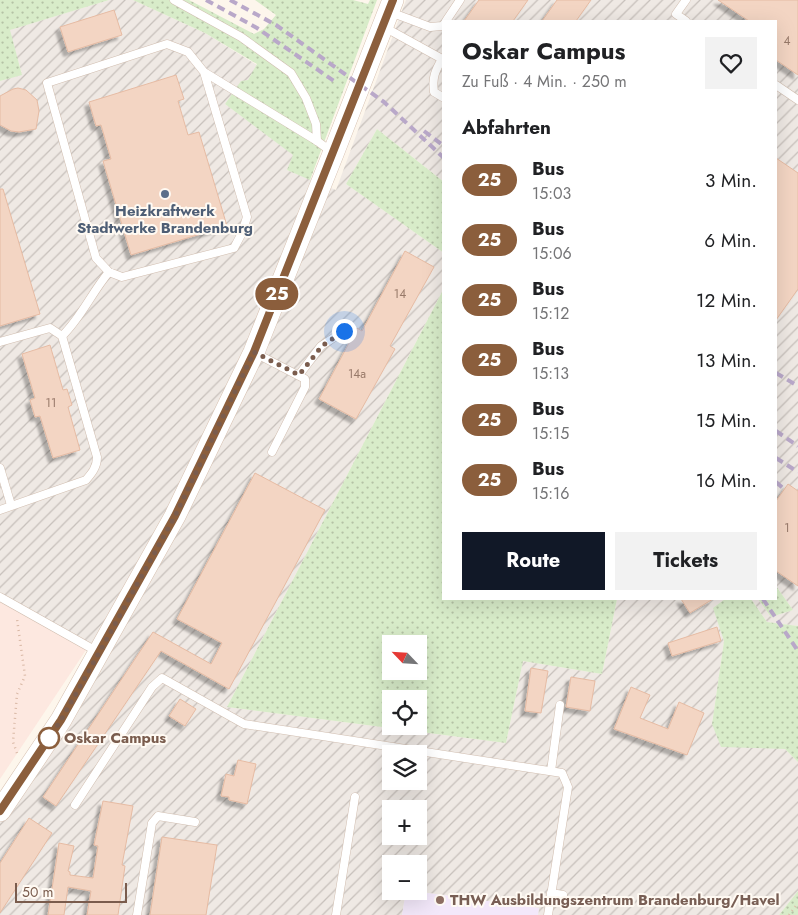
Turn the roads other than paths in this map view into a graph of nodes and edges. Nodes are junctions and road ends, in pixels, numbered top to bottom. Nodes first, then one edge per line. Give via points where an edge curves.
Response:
1 (174, 0) edge
2 (460, 0) edge
3 (686, 0) edge
4 (388, 13) edge
5 (447, 20) edge
6 (685, 20) edge
7 (442, 26) edge
8 (442, 58) edge
9 (442, 60) edge
10 (204, 72) junction
11 (777, 86) edge
12 (442, 97) edge
13 (798, 100) edge
14 (317, 141) junction
15 (333, 154) junction
16 (109, 272) junction
17 (344, 331) dead end
18 (62, 336) junction
19 (0, 342) edge
20 (254, 352) junction
21 (299, 375) junction
22 (272, 452) dead end
23 (0, 468) edge
24 (11, 505) junction
25 (0, 510) edge
26 (0, 597) edge
27 (99, 653) junction
28 (560, 705) dead end
29 (551, 771) junction
30 (355, 797) dead end
31 (75, 805) dead end
32 (0, 811) edge
33 (195, 822) dead end
34 (551, 893) junction
35 (563, 895) dead end
36 (137, 915) edge
37 (336, 915) edge
38 (548, 915) edge

1 - 14 lane via 241,37 291,73 316,124
2 - 5 lane
3 - 6 lane via 676,14
4 - 7 lane via 430,27
4 - 8 lane
4 - 15 street
9 - 12 lane via 432,80 434,92
10 - 14 lane
10 - 16 lane via 247,217 242,232 234,248 122,277
10 - 16 lane via 188,52 167,44 47,83 96,258
11 - 13 lane
14 - 15 lane
15 - 20 street
16 - 18 lane via 72,327
17 - 21 lane via 322,346
18 - 19 lane via 50,328
18 - 24 lane via 97,463 86,480
20 - 21 lane
20 - 27 street via 175,516
21 - 22 lane via 305,379 306,387
23 - 24 lane
24 - 25 lane
26 - 27 lane
27 - 32 street via 61,720
28 - 29 lane
29 - 31 lane via 244,724 162,678 152,687
29 - 34 lane via 562,774 568,787
30 - 37 lane
33 - 36 lane via 158,816 152,823
34 - 35 lane
34 - 38 lane

